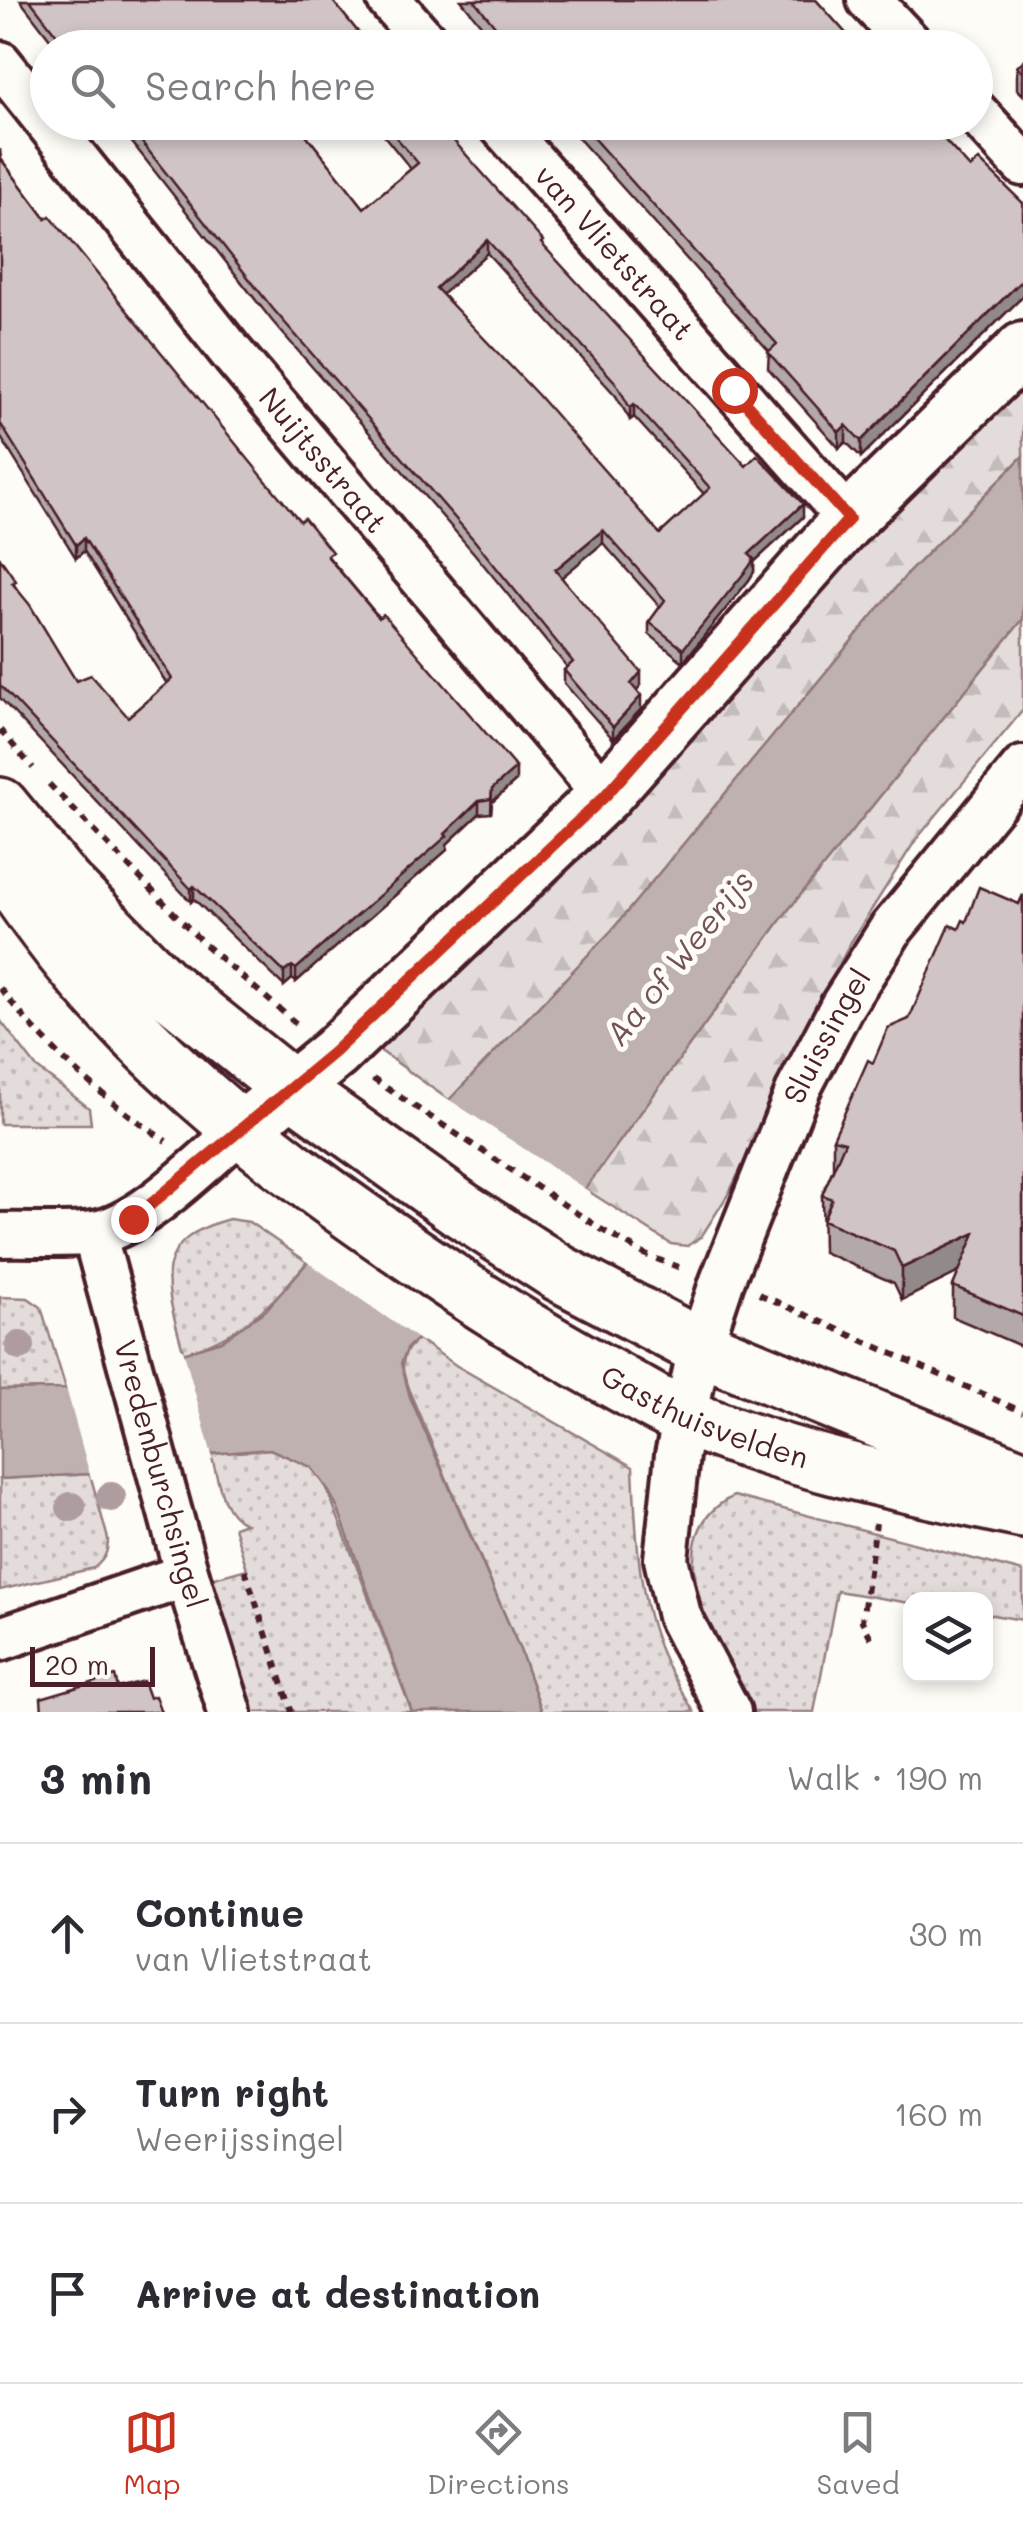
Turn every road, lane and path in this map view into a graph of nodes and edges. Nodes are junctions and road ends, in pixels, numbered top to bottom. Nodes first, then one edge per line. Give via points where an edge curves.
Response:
1 (389, 0) edge
2 (870, 0) edge
3 (415, 30) edge
4 (898, 30) edge
5 (0, 63) edge
6 (30, 101) edge
7 (993, 131) edge
8 (61, 140) edge
9 (514, 140) edge
10 (1023, 164) edge
11 (1023, 349) edge
12 (849, 519) junction
13 (0, 730) edge
14 (1023, 768) edge
15 (605, 796) junction
16 (0, 806) edge
17 (0, 862) edge
18 (0, 988) edge
19 (334, 1052) junction
20 (291, 1088) junction
21 (220, 1147) junction
22 (94, 1233) junction
23 (0, 1234) edge
24 (722, 1281) junction
25 (700, 1347) junction
26 (1023, 1412) edge
27 (684, 1417) junction
28 (1023, 1479) edge
29 (1023, 1510) edge
30 (878, 1514) dead end
31 (182, 1558) junction
32 (244, 1570) dead end
33 (0, 1638) edge
34 (871, 1638) dead end
35 (230, 1712) edge
36 (292, 1712) edge
37 (729, 1712) edge

1 - 3 street
2 - 4 street
5 - 6 street, Nuijtsstraat
7 - 10 street
8 - 15 street, Nuijtsstraat
9 - 12 street, van Vlietstraat
11 - 12 street
12 - 15 street
13 - 19 path via 204,944
14 - 24 street, Sluissingel via 890,929 842,1006 799,1088
15 - 19 street
16 - 20 main road, Gasthuisvelden via 64,884 164,986
17 - 21 main road, Gasthuisvelden via 118,1017 180,1080
18 - 21 path via 70,1068 120,1110
19 - 20 street
19 - 24 path via 604,1231 666,1264
20 - 21 street
20 - 25 main road, Gasthuisvelden via 559,1273
21 - 22 street via 133,1219
21 - 27 main road, Gasthuisvelden via 313,1186 508,1320
22 - 23 street
22 - 31 street, Vredenburchsingel
24 - 25 street, Sluissingel
24 - 26 path
25 - 27 street, Sluissingel
25 - 28 main road, Gasthuisvelden
27 - 29 main road, Gasthuisvelden via 785,1454
27 - 37 street, Sluissingel via 666,1560 680,1616
30 - 34 path via 862,1621
31 - 33 street
31 - 35 street, Vredenburchsingel
32 - 36 path

